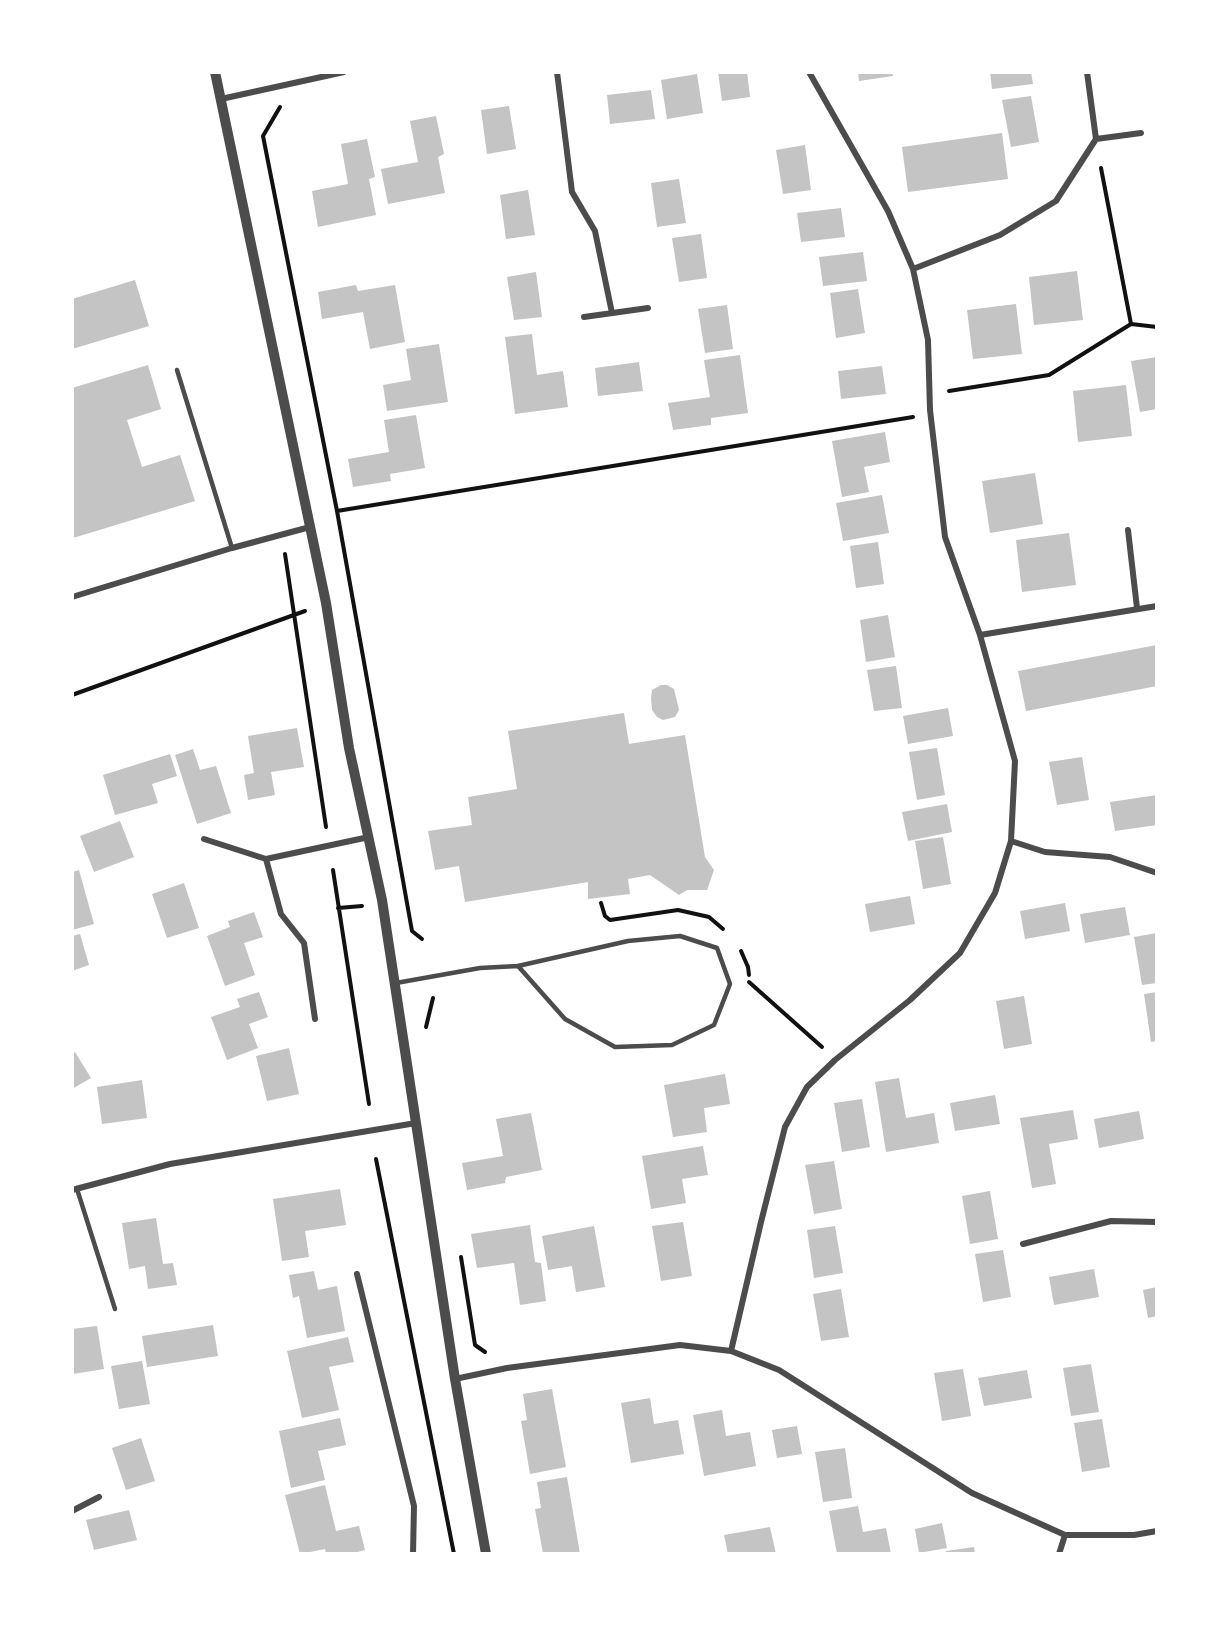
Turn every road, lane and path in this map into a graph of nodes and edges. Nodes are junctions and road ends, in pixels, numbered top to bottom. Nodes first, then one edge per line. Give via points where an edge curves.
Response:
1 (215, 72) edge
2 (344, 72) edge
3 (558, 72) edge
4 (809, 72) edge
5 (1087, 72) edge
6 (221, 99) junction
7 (280, 106) dead end
8 (1141, 133) dead end
9 (1095, 139) junction
10 (913, 269) junction
11 (648, 308) dead end
12 (612, 313) junction
13 (584, 317) dead end
14 (1131, 324) junction
15 (1157, 327) edge
16 (177, 370) dead end
17 (930, 411) junction
18 (337, 512) junction
19 (310, 526) junction
20 (1128, 530) dead end
21 (232, 548) junction
22 (286, 565) dead end
23 (72, 597) edge
24 (326, 603) junction
25 (1157, 606) edge
26 (1137, 608) junction
27 (293, 615) junction
28 (980, 635) junction
29 (72, 695) edge
30 (326, 827) dead end
31 (370, 837) junction
32 (204, 839) dead end
33 (1011, 841) junction
34 (266, 859) junction
35 (333, 870) dead end
36 (1157, 873) edge
37 (422, 939) dead end
38 (518, 966) junction
39 (396, 982) junction
40 (431, 998) dead end
41 (315, 1019) dead end
42 (425, 1029) dead end
43 (369, 1104) dead end
44 (416, 1123) junction
45 (376, 1159) dead end
46 (74, 1190) edge
47 (1157, 1222) edge
48 (1023, 1244) dead end
49 (460, 1251) dead end
50 (357, 1274) dead end
51 (116, 1309) dead end
52 (731, 1352) junction
53 (507, 1368) junction
54 (455, 1379) junction
55 (99, 1497) dead end
56 (72, 1511) edge
57 (1157, 1531) edge
58 (1065, 1535) junction
59 (413, 1554) edge
60 (454, 1554) edge
61 (486, 1554) edge
62 (1059, 1554) edge

1 - 6 street
2 - 6 street
3 - 12 street via 572,192 595,231
4 - 10 street via 888,212
5 - 9 street
6 - 19 street
7 - 18 path via 263,136
8 - 9 street
9 - 10 street via 1056,201 1000,235
9 - 14 path
10 - 17 street via 928,340
11 - 12 street
12 - 13 street
14 - 15 path
14 - 17 path via 1049,375 942,392
16 - 21 lane
17 - 18 path via 913,417
17 - 28 street via 945,537
18 - 37 path via 412,931
19 - 21 street
19 - 24 street
20 - 26 street
21 - 23 street
22 - 27 path
24 - 27 path
24 - 31 street via 349,748
25 - 26 street
26 - 28 street
27 - 29 path
27 - 30 path
28 - 33 street via 1015,761
31 - 34 street
31 - 39 street
32 - 34 street
33 - 36 street via 1045,852 1110,857
33 - 52 street via 995,893 960,953 807,1087 786,1126
34 - 41 street via 281,914 304,943
35 - 43 path
38 - 38 lane via 628,941 680,936 717,948 730,984 714,1025 672,1045 615,1047 566,1020
38 - 39 lane
39 - 44 street
40 - 42 path
44 - 46 street via 170,1164
44 - 54 street
45 - 60 path
46 - 51 lane
47 - 48 street via 1111,1221
49 - 53 path via 475,1345
50 - 59 street via 414,1506
52 - 53 street via 680,1345
52 - 58 street via 779,1370 972,1493
53 - 54 street
54 - 61 street
55 - 56 street
57 - 58 street
58 - 62 street

